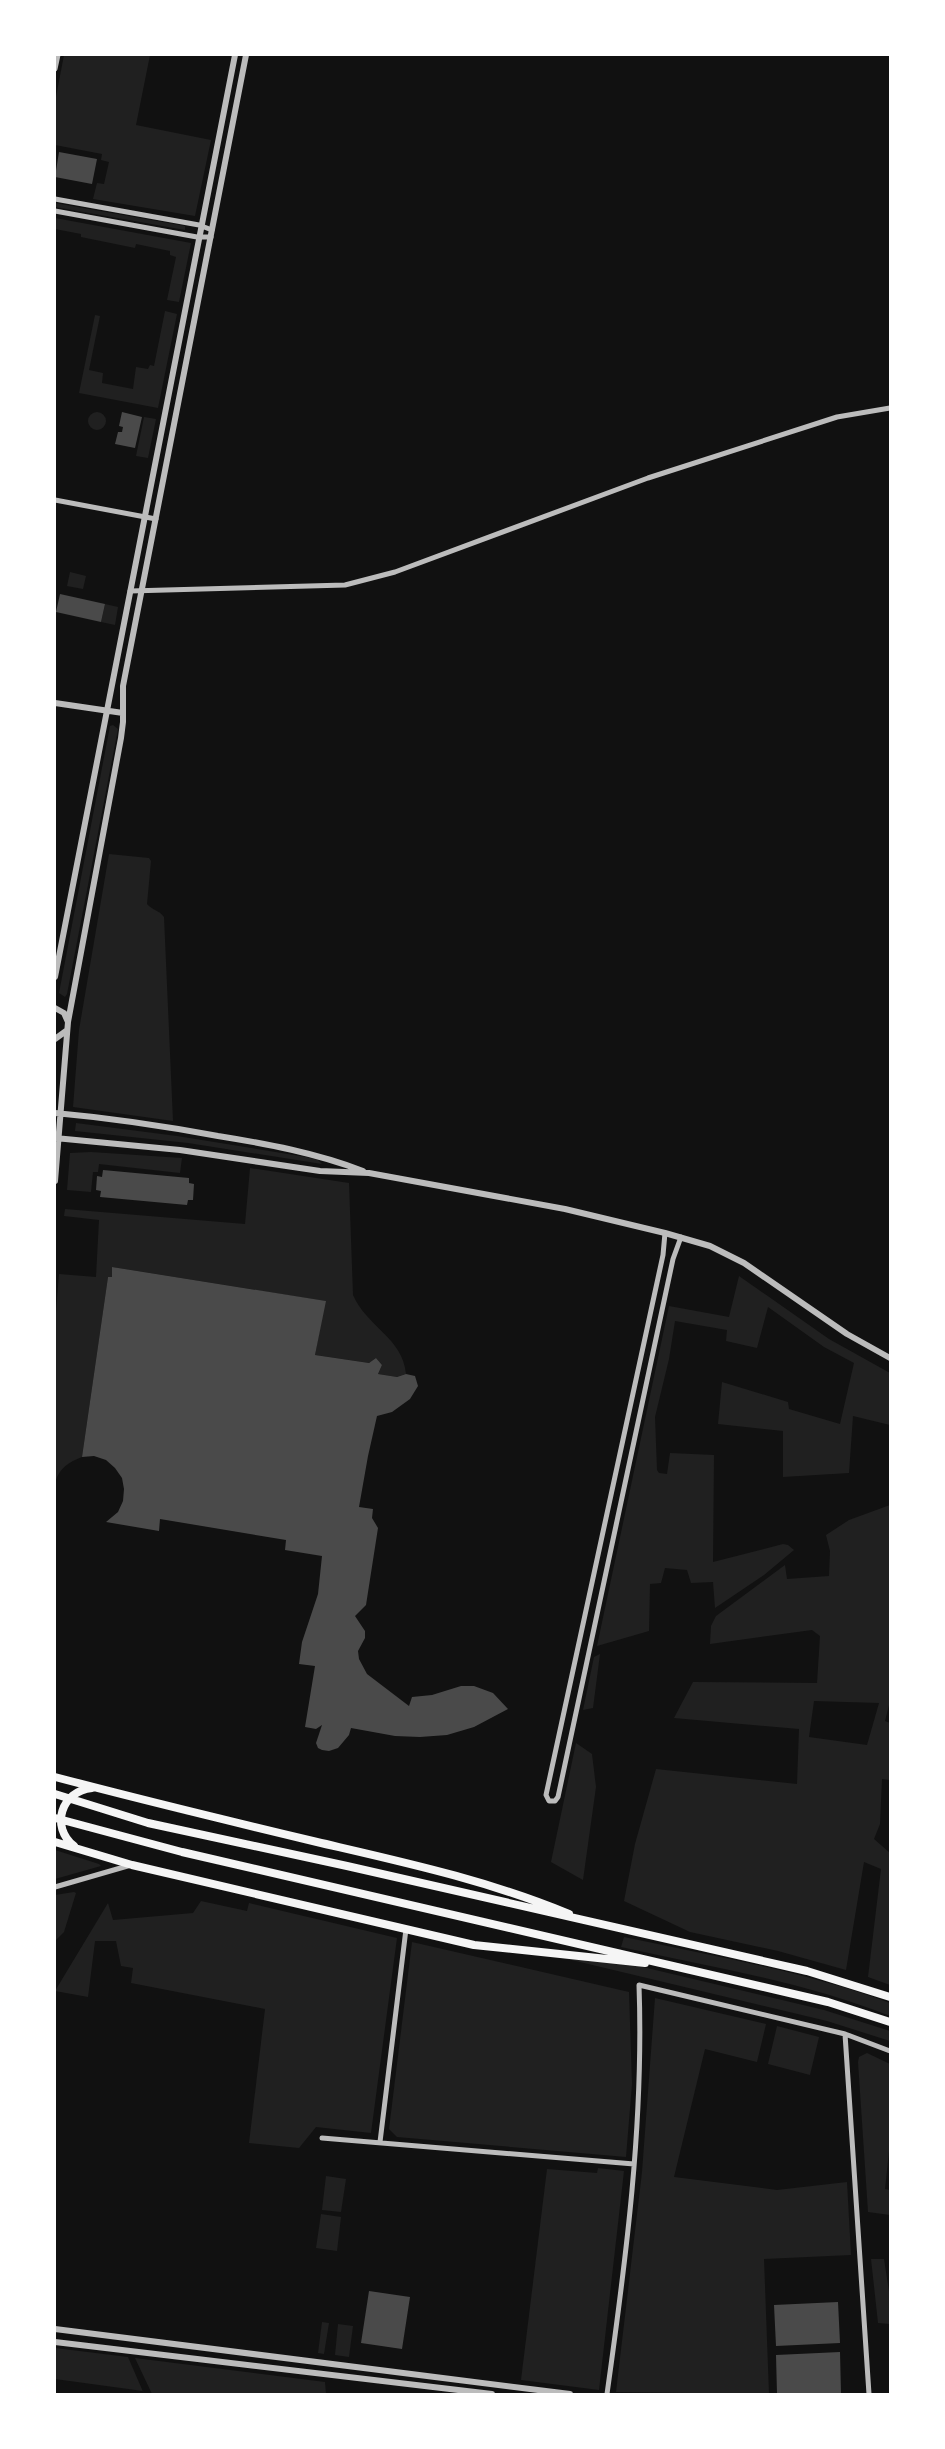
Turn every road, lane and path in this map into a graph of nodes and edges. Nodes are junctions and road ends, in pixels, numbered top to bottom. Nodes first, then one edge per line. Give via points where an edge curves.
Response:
1 (58, 55) edge
2 (235, 55) edge
3 (246, 55) edge
4 (55, 69) edge
5 (55, 199) edge
6 (55, 211) edge
7 (203, 226) junction
8 (212, 234) junction
9 (201, 237) junction
10 (890, 408) edge
11 (55, 500) edge
12 (145, 517) junction
13 (156, 519) junction
14 (130, 592) junction
15 (141, 592) junction
16 (55, 703) edge
17 (106, 710) junction
18 (123, 713) junction
19 (55, 977) edge
20 (55, 1008) edge
21 (68, 1025) junction
22 (55, 1038) edge
23 (57, 1113) edge
24 (56, 1138) edge
25 (369, 1173) junction
26 (55, 1181) edge
27 (665, 1232) junction
28 (681, 1237) junction
29 (890, 1358) edge
30 (55, 1777) edge
31 (99, 1789) junction
32 (55, 1794) edge
33 (55, 1818) edge
34 (55, 1842) edge
35 (80, 1850) junction
36 (132, 1865) junction
37 (55, 1887) edge
38 (589, 1922) junction
39 (406, 1929) junction
40 (679, 1967) junction
41 (890, 1997) edge
42 (890, 2022) edge
43 (845, 2034) junction
44 (890, 2051) edge
45 (322, 2138) dead end
46 (380, 2142) junction
47 (634, 2164) junction
48 (55, 2329) edge
49 (55, 2342) edge
50 (492, 2394) edge
51 (570, 2394) edge
52 (607, 2394) edge
53 (869, 2394) edge

1 - 4 street
2 - 7 street
3 - 8 street
5 - 7 street
6 - 9 street
7 - 8 street
7 - 9 street
8 - 9 street
8 - 13 street
9 - 12 street
10 - 15 street via 837,417 648,478 368,581 345,585
11 - 12 street
12 - 13 street
12 - 14 street
13 - 15 street
14 - 15 street
14 - 17 street
15 - 18 street via 123,686
16 - 17 street
17 - 18 street
17 - 19 street
18 - 21 street
20 - 21 street via 64,1013
21 - 22 street via 62,1036
21 - 23 street
23 - 24 street
23 - 25 street via 289,1148 320,1155
24 - 25 street via 180,1150 320,1171
24 - 26 street
25 - 27 street via 565,1209
27 - 28 street
27 - 28 street via 661,1264 546,1795 549,1800 555,1801 558,1797 673,1259
28 - 29 street via 710,1246 744,1263 847,1334
30 - 31 highway
31 - 35 highway via 86,1788 75,1793 63,1808 60,1820 63,1832
31 - 38 highway via 445,1872 495,1886
32 - 38 highway via 148,1824
33 - 40 highway via 146,1843
34 - 35 highway
35 - 36 highway
36 - 37 street
36 - 39 highway
38 - 41 highway via 806,1971
39 - 40 highway via 474,1945
39 - 46 street
40 - 42 highway via 828,2002
43 - 44 street
43 - 47 street via 639,1985 640,2088
43 - 53 street
45 - 46 street
46 - 47 street
47 - 52 street
48 - 51 street
49 - 50 street

